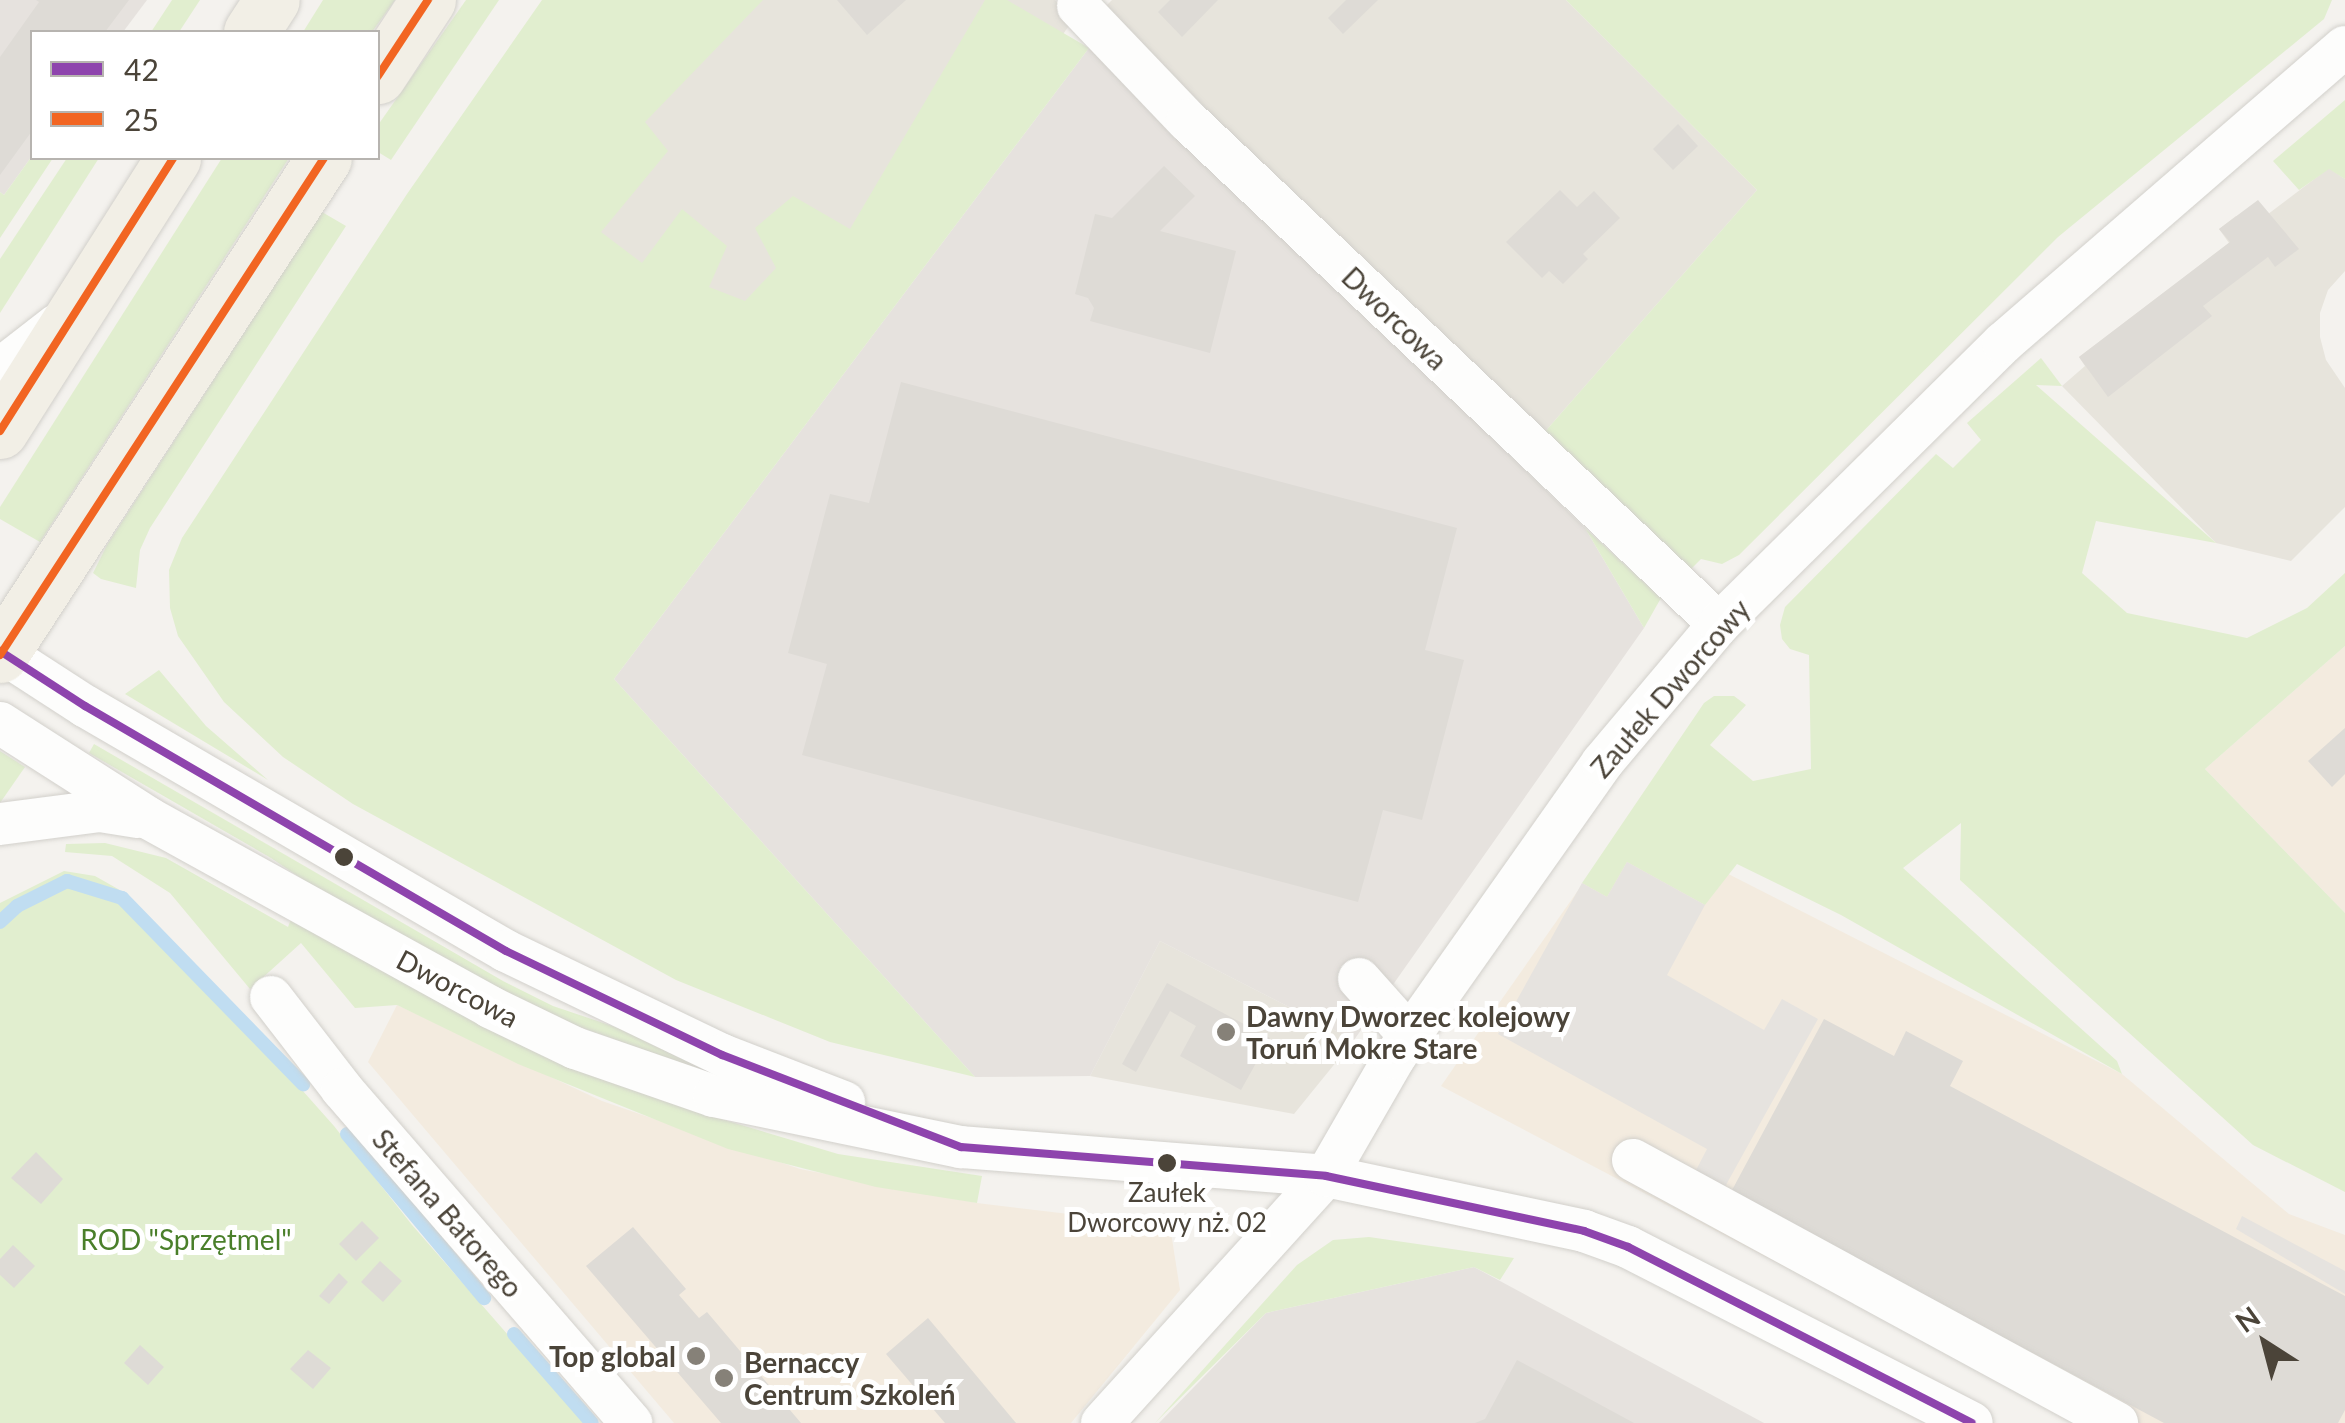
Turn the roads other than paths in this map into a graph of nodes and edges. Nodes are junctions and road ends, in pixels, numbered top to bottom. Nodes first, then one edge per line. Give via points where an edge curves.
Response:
1 (272, 0) edge
2 (428, 0) edge
3 (1078, 6) dead end
4 (252, 30) edge
5 (2345, 47) edge
6 (380, 73) edge
7 (172, 160) edge
8 (323, 160) edge
9 (77, 309) junction
10 (0, 369) edge
11 (0, 432) edge
12 (1719, 624) junction
13 (0, 653) edge
14 (0, 722) edge
15 (150, 819) junction
16 (0, 824) edge
17 (1359, 978) dead end
18 (271, 998) dead end
19 (1410, 1036) junction
20 (961, 1148) junction
21 (1633, 1160) dead end
22 (1326, 1176) junction
23 (631, 1423) edge
24 (1102, 1423) edge
25 (1972, 1423) edge
26 (2117, 1423) edge

1 - 4 main road
2 - 6 main road
3 - 12 street, Dworcowa via 1201,133
5 - 12 street, Zaułek Dworcowy via 2002,343
7 - 9 main road
8 - 13 main road
9 - 10 street
9 - 11 main road
12 - 19 street, Zaułek Dworcowy via 1602,763
13 - 20 street, Dworcowa via 506,951 722,1055
14 - 15 street, Dworcowa
15 - 16 street via 100,812
15 - 20 street, Dworcowa via 490,1008 575,1048 714,1096
17 - 19 street
18 - 23 street, Stefana Batorego via 342,1090
19 - 22 street, Zaułek Dworcowy
20 - 22 street, Dworcowa
21 - 26 street
22 - 24 street, Zaułek Dworcowy
22 - 25 street, Dworcowa via 1526,1216 1628,1247

